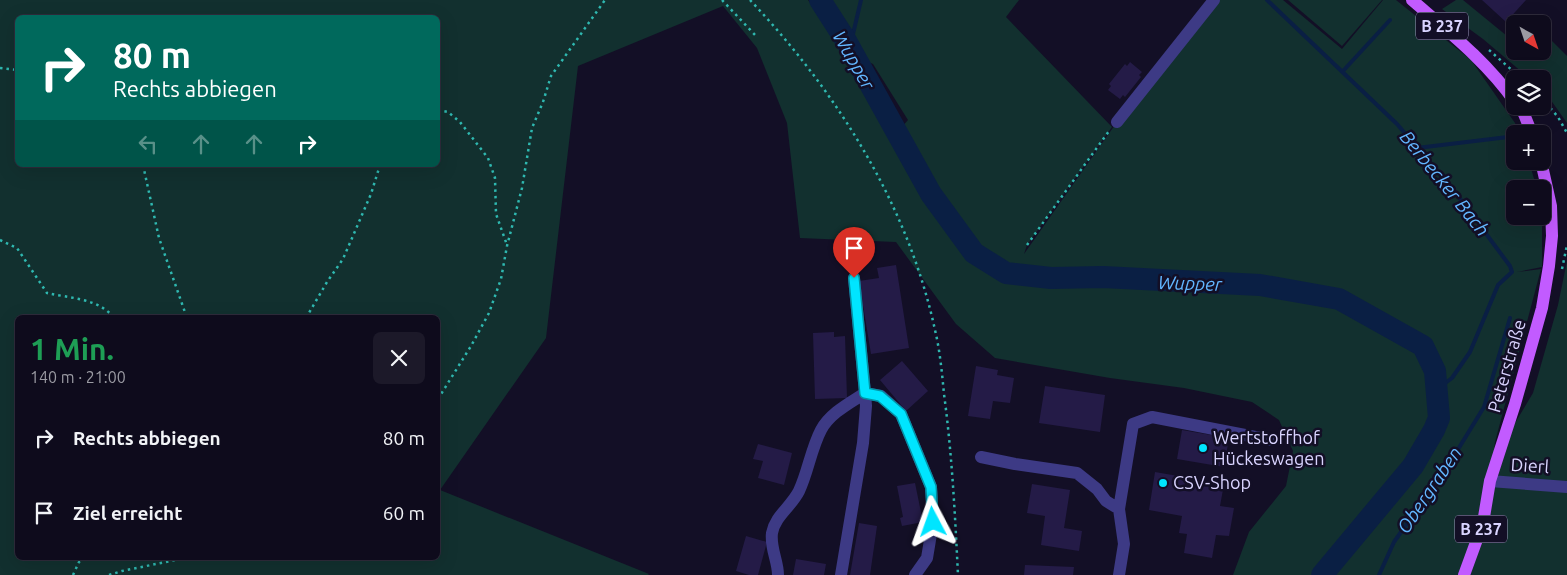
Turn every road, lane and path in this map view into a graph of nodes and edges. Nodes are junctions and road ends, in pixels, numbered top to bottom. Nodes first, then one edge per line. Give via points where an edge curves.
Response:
1 (605, 0) edge
2 (722, 0) edge
3 (750, 0) edge
4 (1214, 0) edge
5 (1412, 0) edge
6 (756, 36) dead end
7 (1489, 50) dead end
8 (0, 68) edge
9 (15, 70) edge
10 (1512, 70) edge
11 (1506, 89) edge
12 (1551, 109) edge
13 (440, 110) edge
14 (1117, 122) joint
15 (1567, 132) edge
16 (143, 167) edge
17 (379, 167) edge
18 (1543, 170) edge
19 (0, 240) edge
20 (1027, 245) dead end
21 (507, 246) junction
22 (854, 278) dead end
23 (112, 315) edge
24 (186, 315) edge
25 (308, 315) edge
26 (865, 393) junction
27 (440, 396) edge
28 (1271, 440) dead end
29 (980, 457) dead end
30 (1490, 481) junction
31 (1567, 487) edge
32 (1119, 509) junction
33 (83, 560) edge
34 (175, 560) edge
35 (73, 575) edge
36 (109, 575) edge
37 (778, 575) edge
38 (841, 575) edge
39 (915, 575) edge
40 (958, 575) edge
41 (1119, 575) edge
42 (1464, 575) edge

1 - 21 path via 551,76 532,128 522,188
2 - 6 path
3 - 40 path via 785,38 840,110 885,190 922,281 935,330 948,425
4 - 14 street
5 - 11 main road, B 237 via 1471,52
7 - 10 path
8 - 9 path
12 - 15 path
13 - 21 path via 448,112 460,122 488,158 495,178 496,214
14 - 20 path
16 - 24 path via 159,238
17 - 25 path via 343,259
18 - 30 main road, Peterstraße / B 237 via 1551,206 1552,236 1542,308
19 - 23 path via 17,248 47,294 91,302
21 - 27 path via 501,279 489,313
22 - 26 street
26 - 37 street via 847,404 822,430 799,490 778,518 772,545
26 - 38 street via 863,443
26 - 39 street via 880,396 901,414 931,487 933,522 927,558
28 - 32 street via 1152,417 1132,424
29 - 32 street via 1078,473 1106,501
30 - 31 street, Dierl
30 - 42 main road, Peterstraße / B 237 via 1483,523
32 - 41 street via 1124,544
33 - 35 path
34 - 36 path

